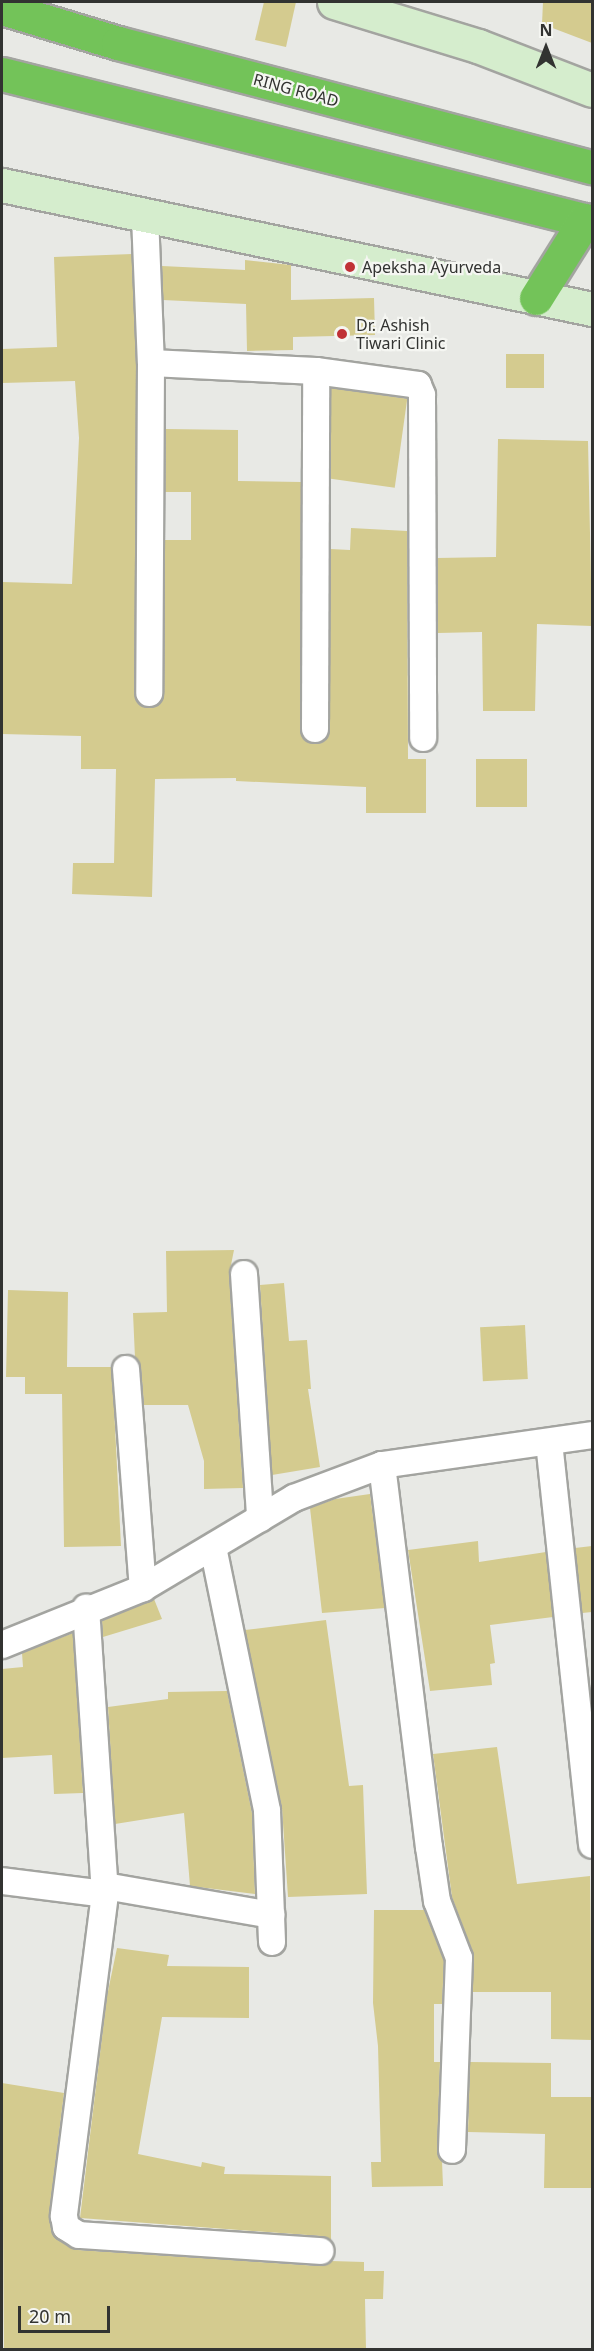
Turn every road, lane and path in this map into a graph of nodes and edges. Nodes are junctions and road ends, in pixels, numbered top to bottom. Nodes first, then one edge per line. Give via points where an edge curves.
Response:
1 (345, 3) edge
2 (2, 8) edge
3 (2, 74) edge
4 (592, 90) edge
5 (592, 167) edge
6 (2, 185) edge
7 (145, 216) junction
8 (589, 221) edge
9 (536, 298) junction
10 (592, 309) edge
11 (151, 363) junction
12 (316, 371) junction
13 (149, 693) dead end
14 (315, 729) dead end
15 (423, 738) dead end
16 (244, 1274) dead end
17 (126, 1369) dead end
18 (592, 1435) edge
19 (549, 1442) junction
20 (382, 1465) junction
21 (260, 1518) junction
22 (213, 1546) junction
23 (143, 1588) junction
24 (86, 1608) junction
25 (2, 1645) edge
26 (592, 1845) edge
27 (2, 1881) edge
28 (105, 1890) junction
29 (271, 1915) junction
30 (272, 1942) dead end
31 (452, 2150) dead end
32 (320, 2251) dead end

1 - 4 street via 478,46
2 - 5 highway, RING ROAD via 118,43
3 - 8 highway
6 - 7 street
7 - 9 street
7 - 11 street
8 - 9 highway
9 - 10 street
11 - 12 street
11 - 13 street
12 - 14 street
12 - 15 street via 407,381 418,385 422,395
16 - 21 street
17 - 23 street
18 - 19 street
19 - 20 street
19 - 26 street
20 - 21 street via 294,1498
20 - 31 street via 437,1901 459,1958
21 - 22 street
22 - 23 street
22 - 29 street via 246,1725 267,1811
23 - 24 street
24 - 25 street
24 - 28 street
27 - 28 street
28 - 29 street
28 - 32 street via 64,2216 66,2227 79,2235
29 - 30 street

